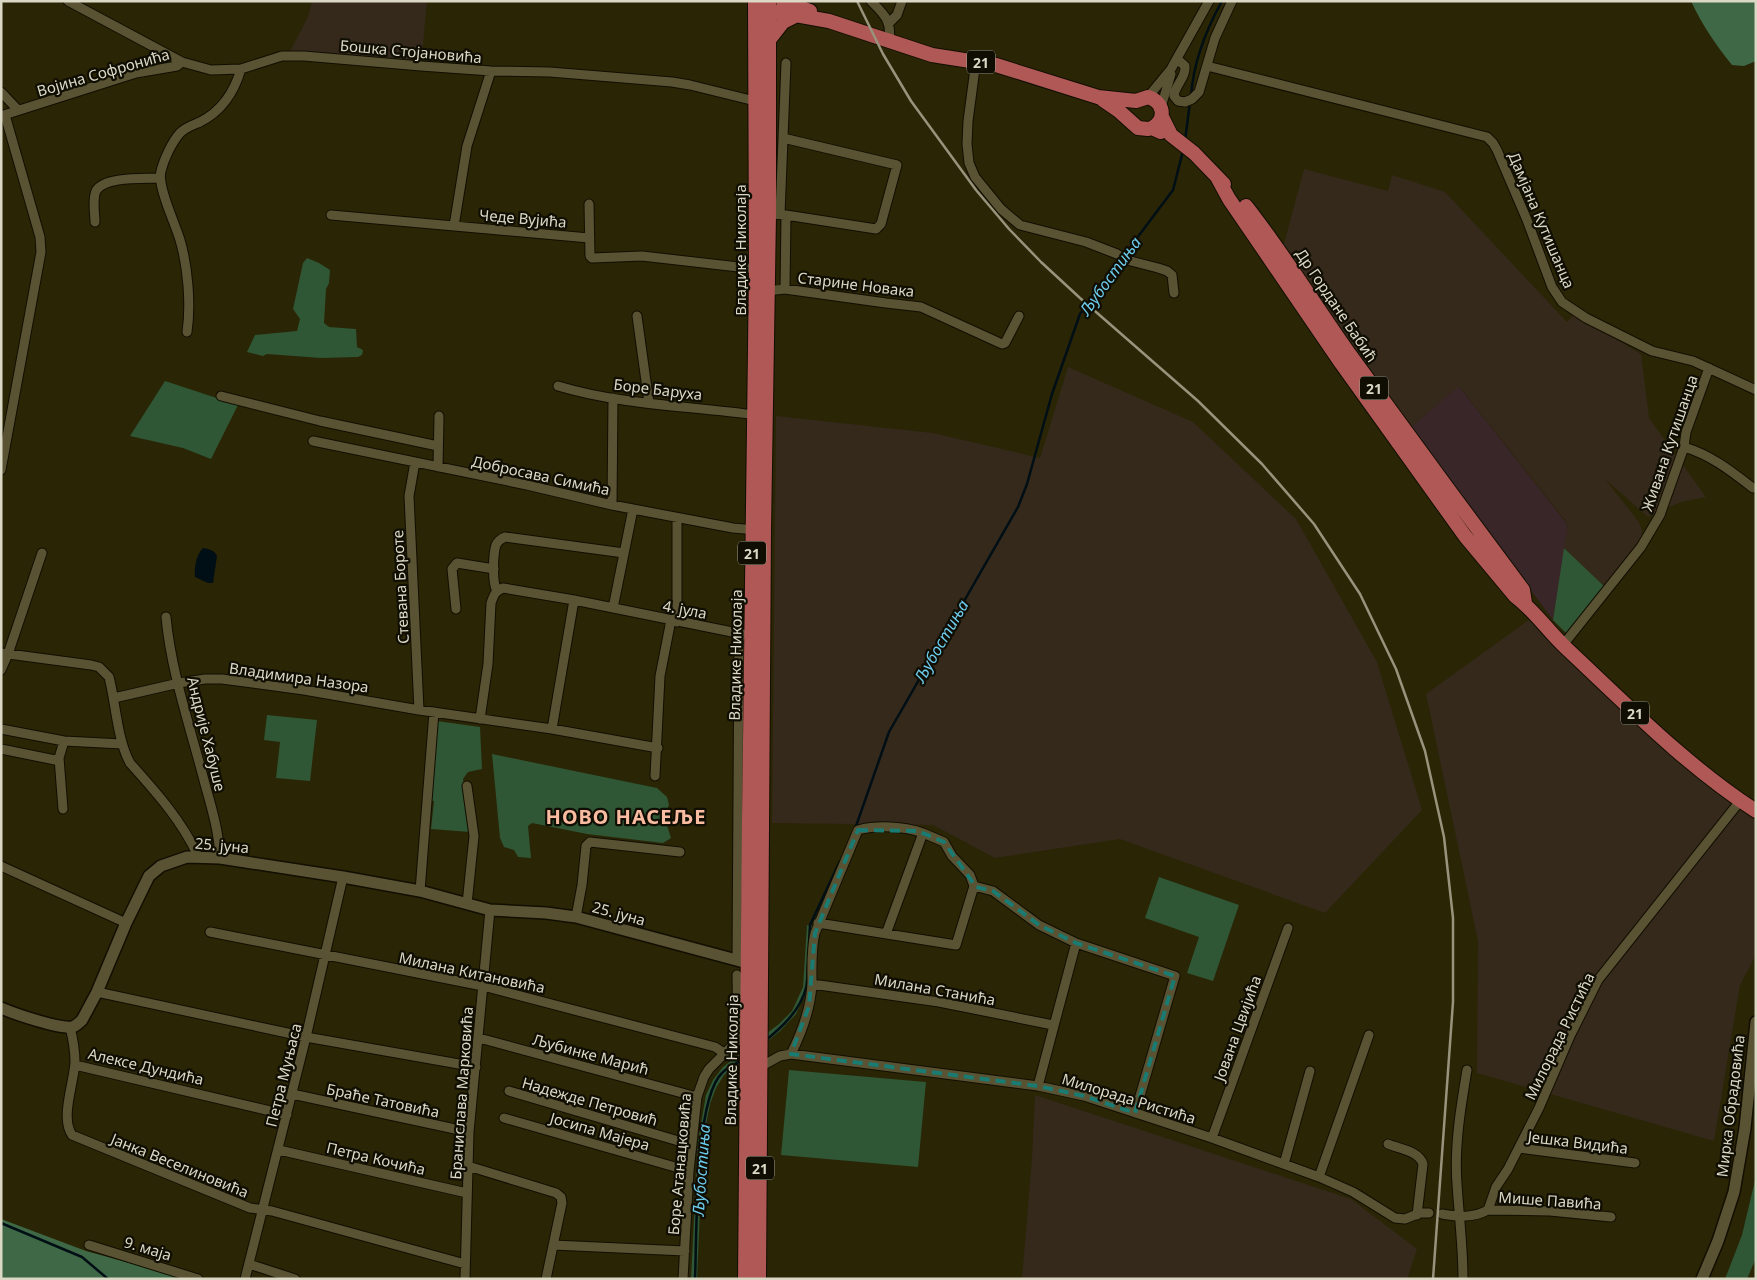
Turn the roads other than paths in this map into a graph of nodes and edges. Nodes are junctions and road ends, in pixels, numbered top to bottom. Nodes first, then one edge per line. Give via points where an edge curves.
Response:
1 (68, 1) edge
2 (783, 1) edge
3 (871, 1) edge
4 (902, 1) edge
5 (1209, 1) edge
6 (1232, 1) edge
7 (762, 5) edge
8 (797, 15) junction
9 (828, 21) junction
10 (890, 23) junction
11 (769, 40) junction
12 (889, 42) junction
13 (1178, 59) junction
14 (976, 61) junction
15 (182, 62) junction
16 (786, 63) dead end
17 (1207, 66) junction
18 (241, 69) junction
19 (1172, 69) junction
20 (491, 72) junction
21 (1, 92) edge
22 (1098, 97) junction
23 (1142, 99) junction
24 (764, 106) junction
25 (18, 110) junction
26 (783, 112) junction
27 (1161, 112) junction
28 (3, 115) edge
29 (1132, 121) junction
30 (1152, 128) junction
31 (1173, 137) junction
32 (783, 138) junction
33 (160, 178) junction
34 (589, 204) dead end
35 (778, 214) junction
36 (331, 215) dead end
37 (95, 222) dead end
38 (454, 226) junction
39 (589, 238) junction
40 (756, 269) junction
41 (785, 289) junction
42 (767, 290) junction
43 (1174, 293) dead end
44 (637, 316) dead end
45 (1018, 316) dead end
46 (187, 332) dead end
47 (1709, 368) junction
48 (558, 386) dead end
49 (1756, 390) edge
50 (221, 396) dead end
51 (613, 398) junction
52 (649, 403) junction
53 (755, 414) junction
54 (439, 416) dead end
55 (313, 442) dead end
56 (438, 446) junction
57 (1684, 447) junction
58 (415, 462) junction
59 (438, 467) junction
60 (1, 470) edge
61 (1753, 488) dead end
62 (612, 505) junction
63 (633, 509) junction
64 (677, 518) junction
65 (758, 530) junction
66 (42, 553) dead end
67 (624, 553) junction
68 (494, 569) junction
69 (497, 591) junction
70 (574, 600) junction
71 (613, 608) junction
72 (456, 610) dead end
73 (166, 617) dead end
74 (674, 621) junction
75 (745, 635) junction
76 (1563, 645) junction
77 (5, 654) edge
78 (1, 670) edge
79 (179, 683) junction
80 (114, 698) junction
81 (419, 710) junction
82 (434, 712) junction
83 (480, 719) junction
84 (1, 729) edge
85 (552, 729) junction
86 (64, 741) junction
87 (122, 744) junction
88 (658, 748) junction
89 (1, 749) edge
90 (59, 758) junction
91 (655, 776) dead end
92 (467, 786) dead end
93 (1740, 801) junction
94 (63, 809) dead end
95 (1756, 811) edge
96 (923, 833) junction
97 (680, 852) dead end
98 (198, 856) junction
99 (220, 858) junction
100 (1, 866) edge
101 (343, 877) junction
102 (974, 886) junction
103 (420, 891) junction
104 (467, 904) junction
105 (490, 910) junction
106 (576, 917) junction
107 (126, 923) junction
108 (818, 923) junction
109 (1288, 928) dead end
110 (210, 932) dead end
111 (886, 934) junction
112 (1076, 943) junction
113 (325, 956) junction
114 (749, 963) junction
115 (737, 975) dead end
116 (812, 984) junction
117 (483, 986) junction
118 (97, 992) junction
119 (1, 1008) edge
120 (1756, 1022) edge
121 (1054, 1025) junction
122 (70, 1027) junction
123 (1369, 1034) dead end
124 (306, 1037) junction
125 (479, 1038) junction
126 (724, 1053) junction
127 (791, 1054) junction
128 (75, 1065) junction
129 (754, 1065) junction
130 (476, 1067) junction
131 (1467, 1070) dead end
132 (1310, 1071) dead end
133 (1038, 1086) junction
134 (509, 1091) dead end
135 (292, 1094) junction
136 (697, 1097) junction
137 (1135, 1113) junction
138 (287, 1115) junction
139 (504, 1118) dead end
140 (469, 1132) junction
141 (1212, 1138) junction
142 (1388, 1144) dead end
143 (692, 1145) junction
144 (1519, 1148) junction
145 (279, 1150) junction
146 (1635, 1163) dead end
147 (1284, 1164) junction
148 (468, 1166) junction
149 (689, 1171) junction
150 (1319, 1177) junction
151 (467, 1193) junction
152 (264, 1209) junction
153 (1488, 1210) junction
154 (1429, 1212) dead end
155 (1442, 1214) dead end
156 (1417, 1215) junction
157 (1611, 1217) dead end
158 (1460, 1218) junction
159 (89, 1245) dead end
160 (552, 1245) junction
161 (685, 1251) junction
162 (250, 1264) junction
163 (465, 1264) junction
164 (198, 1279) edge
165 (246, 1279) edge
166 (295, 1279) edge
167 (465, 1279) edge
168 (546, 1279) edge
169 (683, 1279) edge
170 (746, 1279) edge
171 (759, 1279) edge
172 (1463, 1279) edge
173 (1702, 1279) edge

1 - 15 street, Бошка Стојановића
2 - 9 main road, 21
3 - 10 street
4 - 10 street
5 - 13 street
6 - 17 street
7 - 8 main road, 21
7 - 11 main road, Владике Николаја / 21
7 - 24 main road, Владике Николаја / 21
8 - 9 main road, 21
8 - 11 main road via 783,22
9 - 12 main road, 21
10 - 12 street
11 - 24 main road, Владике Николаја / 21
12 - 14 main road, 21 via 932,54
13 - 17 street via 1185,66 1185,73 1174,96 1185,102 1199,92
13 - 19 street
14 - 22 main road, 21
14 - 43 street via 968,121 969,163 975,177 1001,209 1020,225 1086,242 1127,260 1170,273
15 - 18 street, Бошка Стојановића via 211,70
15 - 25 street, Војина Софронића
16 - 26 street, Старине Новака
17 - 47 street, Дамјана Кутишанца via 1487,137 1497,150 1552,287 1562,302 1586,318 1652,351
18 - 20 street, Бошка Стојановића via 288,55
18 - 33 street via 224,104 213,115 181,132
19 - 23 street
19 - 27 street
20 - 24 street, Бошка Стојановића via 550,72 672,82
20 - 38 street via 467,146
21 - 25 street
22 - 23 main road, 21
22 - 29 main road, 21
23 - 27 main road, 21 via 1154,99
23 - 29 main road via 1131,108
24 - 26 street, Бошка Стојановића
24 - 35 main road, Владике Николаја / 21
24 - 40 main road, Владике Николаја / 21
25 - 28 street, Војина Софронића
26 - 32 street, Старине Новака
27 - 30 main road via 1160,122
27 - 31 main road, 21
28 - 60 street via 40,237 41,252
29 - 30 main road, 21 via 1143,129
30 - 31 main road, 21
31 - 76 main road, Др Гордане Бабић / 21 via 1236,194 1280,251 1348,352 1523,590 1525,603
32 - 35 street, Старине Новака
32 - 35 street via 898,165 881,224 876,229
33 - 37 street via 123,179 100,186 94,198
33 - 46 street via 184,257 189,309
34 - 39 street
35 - 41 street, Старине Новака
35 - 42 main road, Владике Николаја / 21
36 - 38 street, Чеде Вујића
38 - 39 street, Чеде Вујића
39 - 40 street via 590,256 596,259 642,256
40 - 53 main road, Владике Николаја / 21
41 - 42 street, Старине Новака
41 - 45 street, Старине Новака via 921,307 1002,344
42 - 65 main road, Владике Николаја / 21
44 - 52 street
47 - 49 street, Дамјана Кутишанца
47 - 57 street, Живана Кутишанца via 1686,432
48 - 51 street, Боре Баруха
50 - 56 street
51 - 52 street, Боре Баруха
51 - 62 street
52 - 53 street, Боре Баруха
53 - 65 main road, Владике Николаја / 21
54 - 56 street
55 - 58 street, Добросава Симића
56 - 59 street
57 - 61 street via 1720,463
57 - 76 street, Живана Кутишанца via 1660,515 1641,547
58 - 59 street, Добросава Симића
58 - 81 street, Стевана Бороте via 409,496
59 - 62 street, Добросава Симића
62 - 63 street, Добросава Симића
63 - 64 street, Добросава Симића
63 - 67 street
64 - 65 street, Добросава Симића
64 - 74 street
65 - 75 main road, Владике Николаја / 21
65 - 114 main road, Владике Николаја / 21
66 - 77 street
67 - 68 street via 505,537 495,547
67 - 71 street
68 - 69 street
68 - 72 street via 457,563 454,566
69 - 70 street, 4. јула via 503,588
69 - 83 street via 492,602
70 - 71 street, 4. јула
70 - 85 street
71 - 74 street, 4. јула
73 - 79 street, Андрије Хабуше
74 - 75 street, 4. јула
74 - 88 street via 660,676
75 - 114 main road, Владике Николаја / 21
76 - 93 main road, Др Гордане Бабић / 21 via 1662,739
77 - 78 street
77 - 80 street via 100,667 110,677
79 - 80 street, Владимира Назора
79 - 81 street, Владимира Назора via 222,679
79 - 99 street, Андрије Хабуше via 218,831
80 - 87 street
81 - 82 street, Владимира Назора
82 - 83 street, Владимира Назора
82 - 103 street
83 - 85 street, Владимира Назора
84 - 86 street
85 - 88 street, Владимира Назора
86 - 87 street
86 - 90 street
87 - 98 street via 130,763 168,806
88 - 91 street
89 - 90 street via 50,760
90 - 94 street
92 - 104 street via 474,836
93 - 95 main road, Др Гордане Бабић / 21
93 - 144 street, Милорада Ристића via 1598,980
96 - 102 street via 944,842 970,875
96 - 108 street via 903,829 858,830
96 - 111 street
97 - 106 street via 590,842 586,846
98 - 99 street, 25. јуна
98 - 107 street, 25. јуна via 178,859 153,872
99 - 101 street, 25. јуна
100 - 107 street
101 - 103 street, 25. јуна
101 - 113 street, Петра Муњаса
102 - 111 street via 956,945
102 - 112 street via 993,891 1039,925
103 - 104 street, 25. јуна
104 - 105 street, 25. јуна
105 - 106 street, 25. јуна
105 - 117 street, Бранислава Марковића
106 - 114 street, 25. јуна
107 - 118 street, 25. јуна
108 - 111 street
108 - 116 street via 812,943
109 - 141 street, Јована Цвијића
110 - 113 street, Милана Китановића
112 - 121 street
112 - 137 street via 1175,976
113 - 117 street, Милана Китановића
113 - 124 street, Петра Муњаса
114 - 129 main road, Владике Николаја / 21 via 754,1004
115 - 126 street, Боре Атанацковића via 739,1035 735,1044
116 - 121 street, Милана Станића via 939,1002
116 - 127 street via 807,1014
117 - 125 street, Бранислава Марковића
117 - 126 street, Милана Китановића via 715,1047
118 - 122 street, 25. јуна via 82,1020
118 - 124 street
119 - 122 street via 53,1025
120 - 173 street, Мирка Обрадовића via 1745,1128 1734,1192
121 - 133 street
122 - 128 street, Алексе Дундића
123 - 150 street
124 - 130 street
124 - 135 street, Петра Муњаса
125 - 130 street, Бранислава Марковића
125 - 136 street, Љубинке Марић
126 - 136 street, Боре Атанацковића via 704,1077
127 - 129 street, Милорада Ристића
127 - 133 street, Милорада Ристића
128 - 138 street, Алексе Дундића
128 - 152 street, Јанка Веселиновића via 67,1117 72,1135 245,1206
129 - 170 main road, Владике Николаја / 21
129 - 171 main road, Владике Николаја / 21
130 - 140 street, Бранислава Марковића
131 - 158 street via 1456,1182
132 - 147 street
133 - 137 street, Милорада Ристића via 1084,1096
134 - 143 street, Надежде Петровић
135 - 138 street, Петра Муњаса
135 - 140 street, Браће Татовића
136 - 143 street, Боре Атанацковића
137 - 141 street, Милорада Ристића
138 - 145 street, Петра Муњаса
139 - 149 street, Јосипа Мајера
140 - 148 street, Бранислава Марковића
141 - 147 street, Милорада Ристића
142 - 156 street via 1422,1159
143 - 149 street, Боре Атанацковића
144 - 146 street, Јешка Видића
144 - 153 street, Милорада Ристића via 1496,1187
145 - 151 street, Петра Кочића
145 - 152 street, Петра Муњаса
147 - 150 street, Милорада Ристића
148 - 151 street, Бранислава Марковића
148 - 160 street via 559,1195 562,1202
149 - 161 street, Боре Атанацковића
150 - 156 street, Милорада Ристића via 1354,1192 1395,1218
151 - 163 street, Бранислава Марковића
152 - 162 street, Петра Муњаса
152 - 163 street, Јанка Веселиновића
153 - 157 street, Мише Павића via 1550,1211
153 - 158 street
154 - 156 street, Милорада Ристића
155 - 158 street
158 - 172 street
159 - 164 street, 9. маја
160 - 161 street
160 - 168 street
161 - 169 street, Боре Атанацковића
162 - 165 street, Петра Муњаса
162 - 166 street
163 - 167 street, Бранислава Марковића

